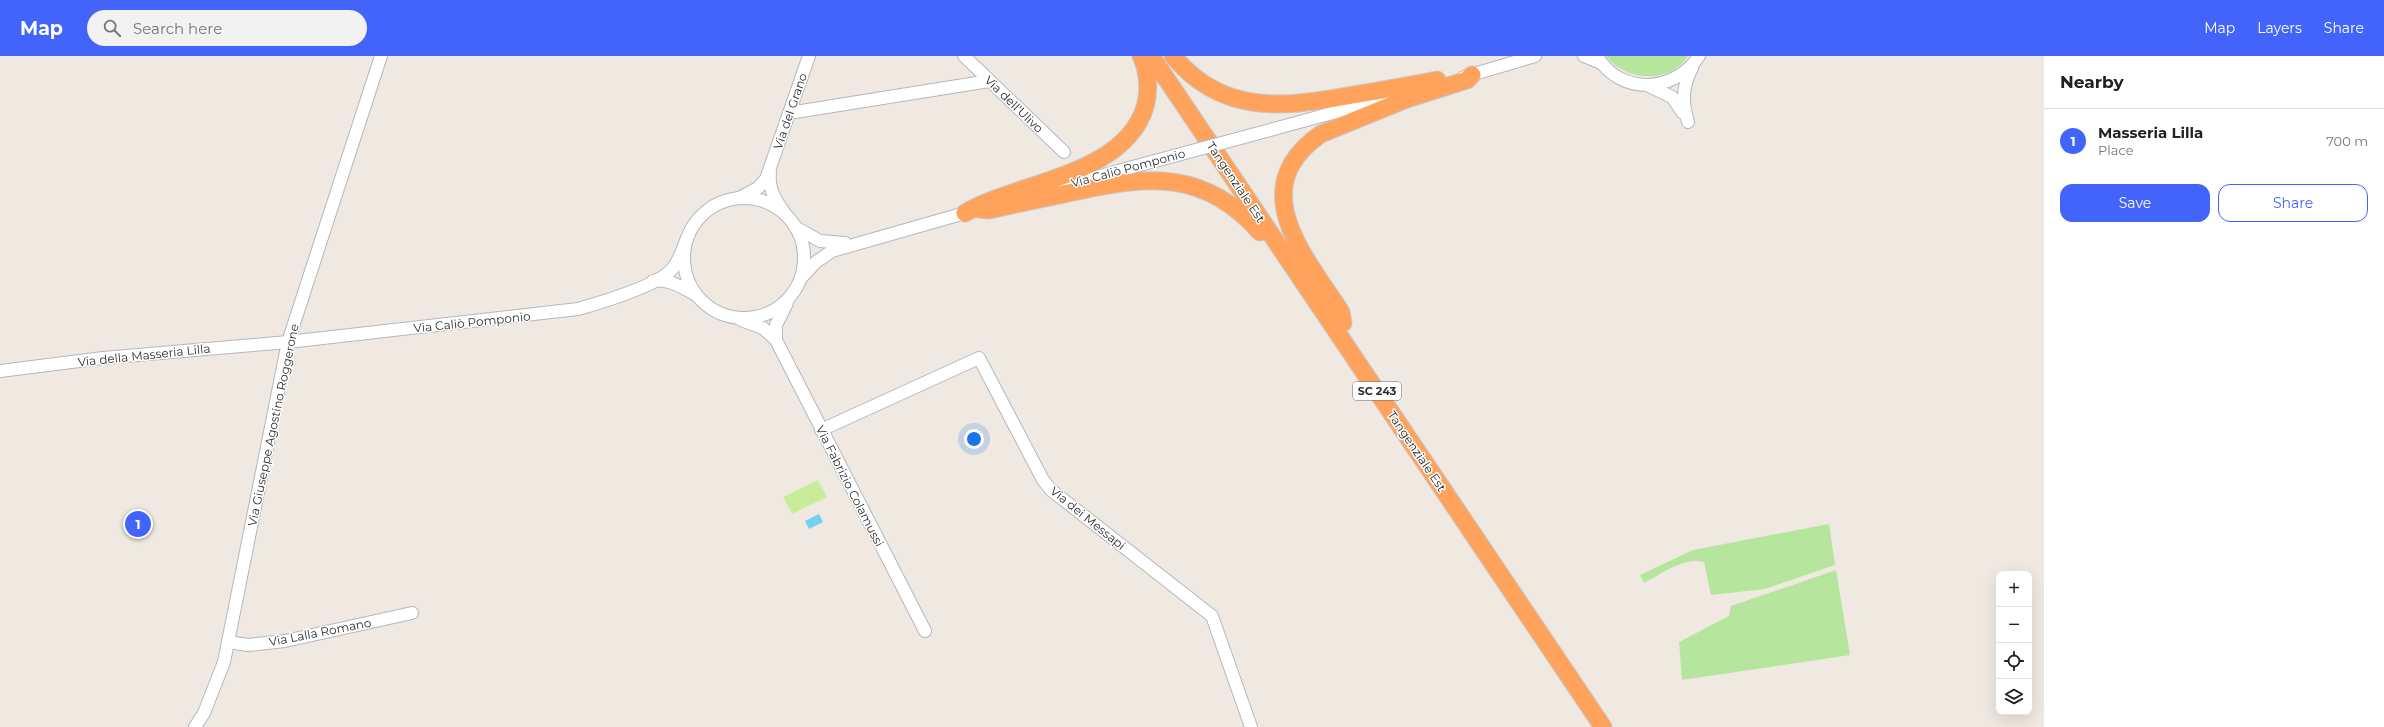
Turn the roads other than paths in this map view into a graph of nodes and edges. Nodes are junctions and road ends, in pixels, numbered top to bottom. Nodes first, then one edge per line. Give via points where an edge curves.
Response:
1 (381, 56) edge
2 (809, 56) edge
3 (964, 56) edge
4 (1141, 56) edge
5 (1151, 56) edge
6 (1163, 56) edge
7 (1173, 56) edge
8 (1535, 56) edge
9 (1584, 56) edge
10 (1599, 60) edge
11 (1696, 60) edge
12 (1468, 76) junction
13 (989, 81) junction
14 (1648, 86) junction
15 (789, 113) junction
16 (1064, 152) dead end
17 (771, 165) junction
18 (739, 198) junction
19 (972, 211) junction
20 (791, 222) junction
21 (687, 238) junction
22 (860, 241) junction
23 (800, 279) junction
24 (652, 281) junction
25 (696, 295) junction
26 (791, 296) junction
27 (1325, 314) junction
28 (734, 318) junction
29 (1343, 323) junction
30 (776, 340) junction
31 (288, 342) junction
32 (0, 372) edge
33 (821, 430) junction
34 (412, 613) dead end
35 (925, 632) dead end
36 (228, 642) junction
37 (195, 727) edge
38 (1251, 727) edge
39 (1603, 727) edge
40 (1615, 727) edge

1 - 31 street, Via Giuseppe Agostino Roggerone
2 - 15 street, Via del Grano
3 - 13 street, Via dell'Ulivo
4 - 19 highway via 1147,77 1146,102 1137,128 1120,147 1049,181 977,206
5 - 27 highway, Tangenziale Est / SC 243
6 - 29 highway, Tangenziale Est / SC 243
7 - 12 highway via 1190,72 1221,93 1275,106 1296,105
8 - 12 street, Via Caliò Pomponio
9 - 10 street
10 - 14 street via 1622,80
11 - 14 street via 1673,80
11 - 14 street via 1683,95 1688,122 1672,97
12 - 19 street, Via Caliò Pomponio, bridge
12 - 29 highway via 1467,80 1407,99 1321,134 1305,147 1293,164 1284,188 1285,219 1293,237 1341,312
13 - 15 street
13 - 16 street, Via dell'Ulivo
15 - 17 street, Via del Grano
17 - 18 street via 762,185
17 - 20 street via 770,185 773,194
18 - 20 street, Via Caliò Pomponio via 774,206
18 - 21 street, Via Caliò Pomponio via 722,202 706,212 695,223
19 - 22 street, Via Caliò Pomponio
19 - 27 highway via 989,210 1146,179 1177,182 1201,189 1231,205 1257,228 1269,241 1314,306
20 - 22 street, Via Caliò Pomponio via 820,241 840,244
20 - 23 street, Via Caliò Pomponio via 803,251
21 - 24 street, Via Caliò Pomponio via 673,268
21 - 25 street, Via Caliò Pomponio via 684,268
22 - 23 street, Via Caliò Pomponio via 824,255
23 - 26 street, Via Caliò Pomponio
24 - 25 street, Via Caliò Pomponio via 664,281
24 - 31 street, Via Caliò Pomponio via 609,300 578,309
25 - 28 street, Via Caliò Pomponio via 708,306
26 - 28 street, Via Caliò Pomponio via 777,308 760,316
26 - 30 street via 776,325
27 - 39 highway, Tangenziale Est / SC 243
28 - 30 street via 763,328
29 - 40 highway, Tangenziale Est / SC 243
30 - 33 street, Via Fabrizio Colamussi
31 - 32 street, Via della Masseria Lilla via 103,358
31 - 36 street, Via Giuseppe Agostino Roggerone
33 - 35 street, Via Fabrizio Colamussi
33 - 38 street, Via dei Messapi via 979,358 1043,480 1051,490 1212,616
34 - 36 street, Via Lalla Romano via 285,641 248,645
36 - 37 street, Via Giuseppe Agostino Roggerone via 221,670 204,713

